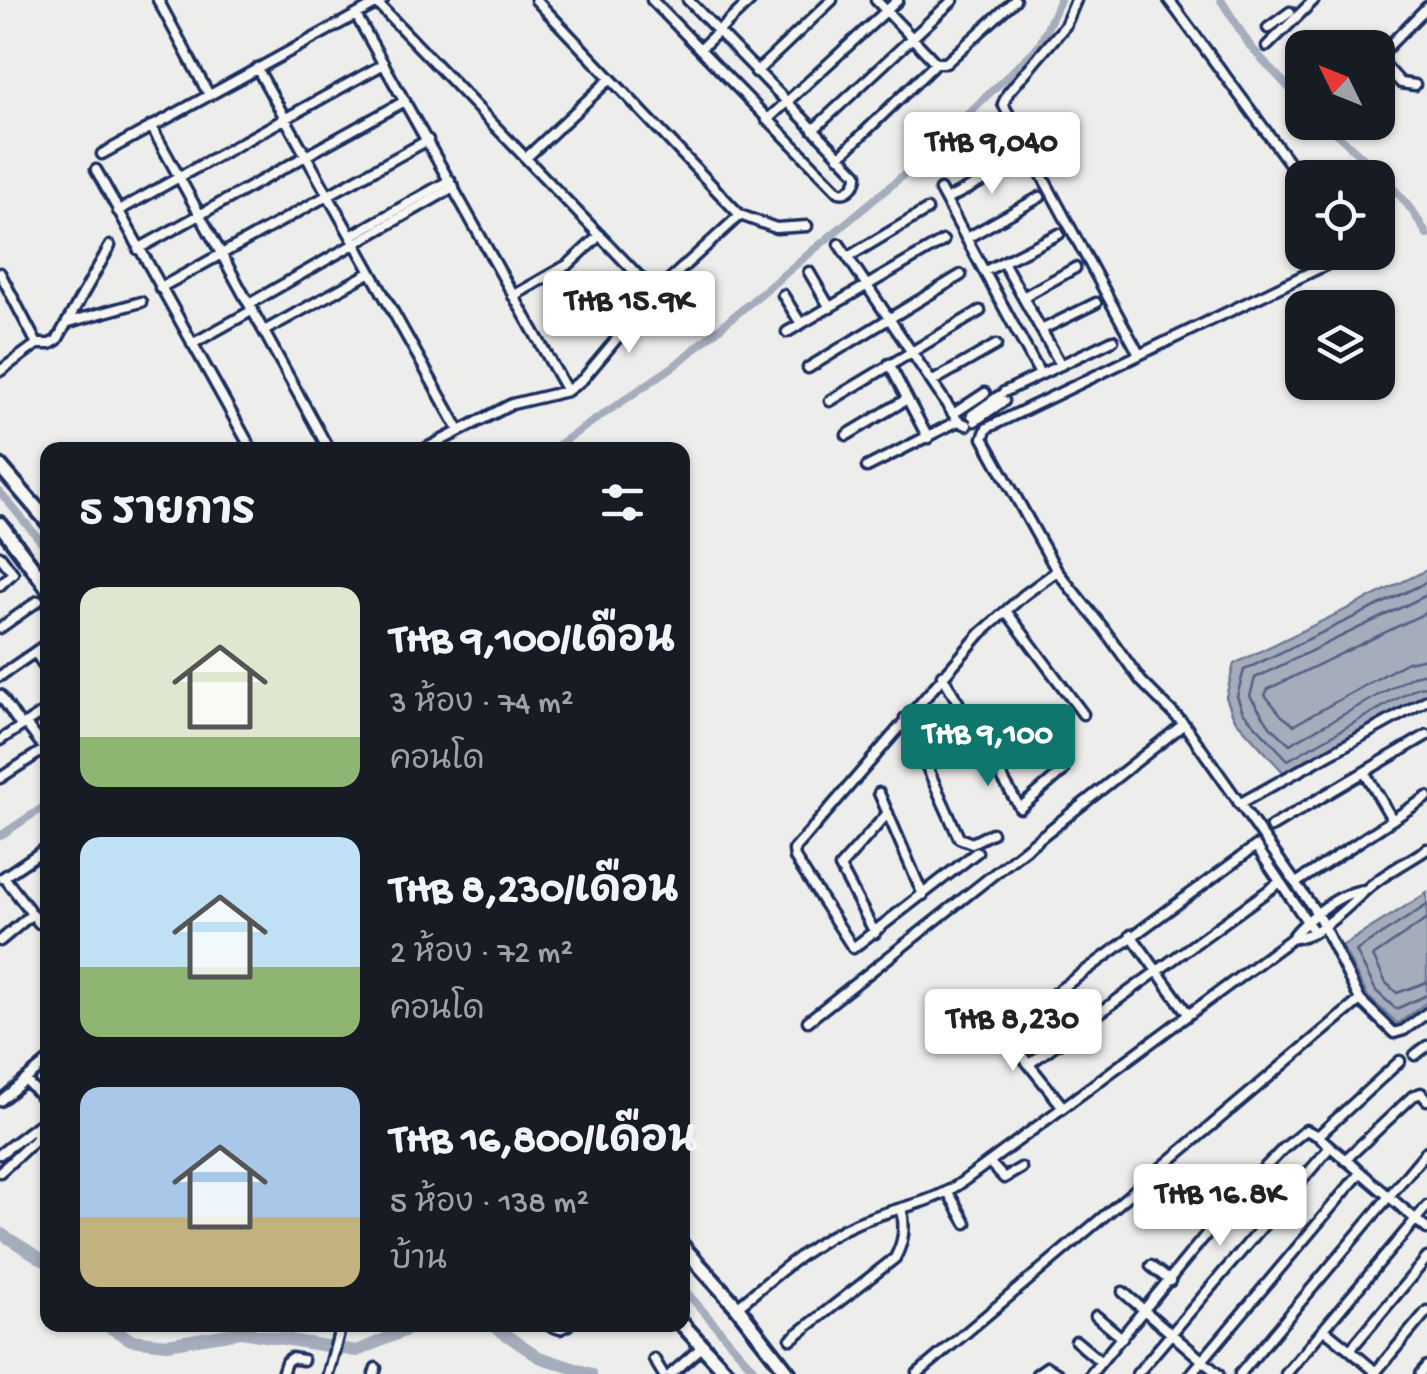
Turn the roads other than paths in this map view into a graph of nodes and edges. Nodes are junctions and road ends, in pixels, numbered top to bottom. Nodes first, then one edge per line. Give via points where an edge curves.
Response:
1 (158, 0) edge
2 (536, 0) edge
3 (652, 0) edge
4 (688, 0) edge
5 (751, 0) edge
6 (832, 0) edge
7 (876, 0) edge
8 (898, 0) edge
9 (953, 0) edge
10 (1015, 0) edge
11 (1076, 0) edge
12 (1169, 0) edge
13 (1296, 0) edge
14 (1314, 0) edge
15 (380, 2) edge
16 (1427, 7) edge
17 (886, 10) junction
18 (356, 15) junction
19 (1293, 15) junction
20 (1268, 28) dead end
21 (718, 32) junction
22 (912, 37) junction
23 (1395, 40) edge
24 (1267, 46) dead end
25 (700, 49) junction
26 (936, 63) junction
27 (384, 64) junction
28 (257, 68) junction
29 (756, 72) junction
30 (1395, 76) edge
31 (610, 79) junction
32 (1416, 85) dead end
33 (209, 94) junction
34 (405, 101) junction
35 (786, 102) junction
36 (285, 118) junction
37 (768, 120) junction
38 (151, 126) junction
39 (813, 130) junction
40 (428, 140) junction
41 (102, 154) dead end
42 (307, 157) junction
43 (839, 157) junction
44 (526, 158) junction
45 (972, 158) dead end
46 (1287, 160) edge
47 (1020, 161) dead end
48 (96, 170) dead end
49 (179, 177) junction
50 (984, 180) junction
51 (452, 184) junction
52 (940, 190) dead end
53 (328, 196) junction
54 (1040, 198) dead end
55 (946, 200) junction
56 (927, 210) dead end
57 (118, 211) junction
58 (740, 214) junction
59 (201, 216) junction
60 (807, 226) dead end
61 (1059, 234) dead end
62 (600, 235) junction
63 (967, 238) junction
64 (353, 240) junction
65 (943, 241) dead end
66 (839, 244) dead end
67 (110, 246) dead end
68 (138, 249) junction
69 (222, 254) junction
70 (848, 256) junction
71 (1003, 262) junction
72 (1075, 268) dead end
73 (1315, 270) edge
74 (371, 272) junction
75 (809, 272) dead end
76 (985, 272) junction
77 (0, 273) edge
78 (961, 275) dead end
79 (868, 285) junction
80 (160, 288) junction
81 (655, 293) junction
82 (783, 295) dead end
83 (514, 296) junction
84 (1023, 297) junction
85 (141, 302) dead end
86 (1096, 302) dead end
87 (251, 307) junction
88 (830, 308) junction
89 (980, 311) dead end
90 (891, 319) junction
91 (68, 322) junction
92 (801, 324) junction
93 (1041, 330) junction
94 (264, 332) junction
95 (787, 332) dead end
96 (1113, 340) dead end
97 (37, 344) junction
98 (192, 344) junction
99 (996, 344) dead end
100 (912, 350) junction
101 (1139, 354) junction
102 (889, 364) junction
103 (1060, 365) junction
104 (808, 368) dead end
105 (0, 371) edge
106 (1040, 374) junction
107 (933, 381) junction
108 (567, 391) junction
109 (985, 393) dead end
110 (907, 399) junction
111 (830, 401) dead end
112 (987, 412) junction
113 (965, 419) junction
114 (996, 423) junction
115 (458, 430) junction
116 (847, 434) dead end
117 (928, 438) junction
118 (247, 442) edge
119 (325, 442) edge
120 (437, 442) edge
121 (0, 466) edge
122 (866, 467) dead end
123 (40, 513) edge
124 (0, 524) edge
125 (0, 556) edge
126 (1057, 571) junction
127 (40, 577) edge
128 (0, 584) edge
129 (38, 601) dead end
130 (1006, 611) junction
131 (0, 628) edge
132 (40, 649) edge
133 (35, 652) junction
134 (40, 659) edge
135 (942, 675) junction
136 (0, 676) edge
137 (0, 695) edge
138 (1427, 700) edge
139 (40, 714) edge
140 (1082, 714) dead end
141 (905, 718) junction
142 (1184, 724) junction
143 (23, 725) junction
144 (1427, 735) edge
145 (0, 740) edge
146 (40, 742) edge
147 (40, 752) edge
148 (1063, 771) dead end
149 (1365, 773) junction
150 (0, 778) edge
151 (880, 793) dead end
152 (1427, 797) edge
153 (1239, 804) junction
154 (888, 814) junction
155 (1392, 819) junction
156 (1271, 828) dead end
157 (992, 832) dead end
158 (1427, 849) edge
159 (40, 852) edge
160 (978, 852) dead end
161 (2, 878) edge
162 (1280, 882) junction
163 (1296, 883) junction
164 (1366, 890) junction
165 (923, 895) junction
166 (1318, 914) junction
167 (31, 915) junction
168 (1307, 922) junction
169 (40, 923) edge
170 (1324, 926) junction
171 (1314, 932) junction
172 (875, 933) junction
173 (1131, 935) junction
174 (1291, 939) junction
175 (0, 941) edge
176 (1157, 972) junction
177 (1360, 1000) junction
178 (1427, 1013) edge
179 (1188, 1014) junction
180 (808, 1022) dead end
181 (1427, 1046) edge
182 (1416, 1056) dead end
183 (1400, 1061) dead end
184 (1029, 1064) junction
185 (40, 1067) edge
186 (25, 1080) junction
187 (40, 1095) edge
188 (1427, 1100) edge
189 (0, 1101) edge
190 (1062, 1107) junction
191 (38, 1125) joint
192 (1318, 1136) junction
193 (1330, 1147) junction
194 (1427, 1151) edge
195 (0, 1154) edge
196 (1345, 1160) junction
197 (990, 1163) junction
198 (1021, 1168) dead end
199 (0, 1172) edge
200 (1360, 1172) junction
201 (948, 1192) junction
202 (1388, 1196) junction
203 (1427, 1206) edge
204 (902, 1210) junction
205 (1415, 1219) junction
206 (966, 1223) dead end
207 (1427, 1229) edge
208 (690, 1255) edge
209 (1427, 1258) edge
210 (1150, 1266) dead end
211 (1170, 1281) junction
212 (1123, 1292) dead end
213 (737, 1307) junction
214 (1145, 1310) junction
215 (1427, 1312) edge
216 (1096, 1316) dead end
217 (1324, 1328) junction
218 (339, 1332) edge
219 (690, 1332) edge
220 (1173, 1334) junction
221 (1122, 1338) junction
222 (791, 1339) dead end
223 (1076, 1341) dead end
224 (703, 1346) junction
225 (1350, 1350) junction
226 (654, 1359) dead end
227 (303, 1360) dead end
228 (1203, 1361) junction
229 (1101, 1362) junction
230 (1427, 1366) edge
231 (1375, 1373) edge
232 (282, 1374) edge
233 (328, 1374) edge
234 (663, 1374) edge
235 (671, 1374) edge
236 (728, 1374) edge
237 (789, 1374) edge
238 (918, 1374) edge
239 (1037, 1374) edge
240 (1058, 1374) edge
241 (1092, 1374) edge
242 (1137, 1374) edge
243 (1192, 1374) edge
244 (1218, 1374) edge
245 (1240, 1374) edge
246 (1286, 1374) edge
247 (1420, 1374) edge

1 - 33 street
2 - 31 street
3 - 25 street
4 - 21 street
5 - 21 street
6 - 29 street
7 - 17 street
8 - 17 street
9 - 22 street
10 - 26 street via 946,63
11 - 101 street via 1065,26 1003,104
12 - 46 street
13 - 19 street via 1288,8
14 - 19 street
15 - 18 street
15 - 44 street
16 - 23 street
17 - 22 street
17 - 35 street
18 - 27 street
18 - 28 street
19 - 20 street
19 - 24 street
21 - 25 street
21 - 29 street
22 - 26 street
22 - 39 street
25 - 37 street
26 - 43 street
27 - 34 street
27 - 36 street
28 - 33 street
28 - 36 street
29 - 35 street
30 - 32 street
31 - 44 street
31 - 58 street
33 - 38 street
34 - 40 street
34 - 42 street
35 - 37 street
35 - 39 street
36 - 42 street
36 - 49 street
37 - 43 street via 843,193 857,178
38 - 41 street
38 - 49 street
39 - 43 street
40 - 51 street
40 - 53 street
42 - 53 street
42 - 59 street
44 - 62 street
45 - 50 street
47 - 50 street
48 - 57 street
49 - 57 street
49 - 59 street
50 - 55 street
51 - 64 street
51 - 83 street
52 - 55 street
53 - 64 street
53 - 69 street
54 - 63 street
55 - 63 street
56 - 70 street
57 - 68 street
58 - 60 street via 776,228
58 - 81 street
59 - 68 street
59 - 69 street
61 - 71 street
62 - 81 street
62 - 83 street via 569,264
63 - 76 street
64 - 74 street
64 - 87 street
65 - 79 street
66 - 70 street
67 - 91 street
68 - 80 street
69 - 80 street
69 - 87 street
70 - 79 street
71 - 76 street
71 - 84 street
72 - 84 street
73 - 101 street
74 - 94 street
74 - 115 street
75 - 88 street
76 - 106 street
77 - 97 street
78 - 90 street
79 - 88 street
79 - 90 street
80 - 98 street
81 - 108 street via 600,364
82 - 92 street
83 - 108 street
84 - 93 street
85 - 91 street
86 - 93 street
87 - 94 street
87 - 98 street
88 - 92 street
89 - 100 street
90 - 100 street
90 - 104 street
91 - 97 street via 57,340
92 - 95 street
93 - 103 street
94 - 119 street
96 - 103 street
97 - 105 street
98 - 118 street
99 - 107 street
100 - 102 street
100 - 107 street
101 - 114 street
102 - 110 street
102 - 111 street
103 - 106 street
106 - 112 street
107 - 113 street
108 - 115 street via 512,404
109 - 113 street
110 - 116 street
110 - 117 street
112 - 113 street
112 - 114 street
113 - 117 street
114 - 126 street via 984,438
115 - 120 street
117 - 122 street
121 - 123 main road
124 - 127 main road
125 - 128 street via 13,573
126 - 130 street
126 - 142 street
129 - 131 street
130 - 135 street
130 - 140 street
132 - 133 street
133 - 134 street
133 - 136 street
135 - 141 street
135 - 148 street via 1020,808
137 - 143 street
138 - 153 street
139 - 143 street
141 - 157 street via 959,838 972,844
141 - 172 street via 794,850 850,947
142 - 153 street
142 - 180 street
143 - 145 street
143 - 146 street
144 - 149 street
147 - 150 street
149 - 155 street
149 - 156 street
151 - 154 street
152 - 155 street
153 - 163 street
154 - 165 street
154 - 172 street via 840,867
155 - 163 street
158 - 164 street
159 - 161 street
160 - 165 street
161 - 167 street
162 - 168 street
162 - 173 street via 1256,846
162 - 176 street
163 - 166 street
164 - 166 street via 1354,890
164 - 170 street
165 - 172 street
166 - 168 street
166 - 170 street
167 - 169 street
167 - 175 street
168 - 171 street
168 - 174 street
170 - 171 street
170 - 177 street
171 - 174 street
173 - 176 street
173 - 184 street via 1006,1029
174 - 179 street
176 - 179 street
176 - 184 street
177 - 178 street via 1394,1033
177 - 238 street
179 - 190 street
181 - 182 street
183 - 192 street
184 - 190 street
185 - 186 street
186 - 187 street
186 - 189 street
188 - 196 street via 1421,1093 1413,1096
190 - 197 street
191 - 195 street
191 - 199 street via 36,1139
192 - 193 street
192 - 211 street via 1306,1130 1284,1148
193 - 196 street
193 - 220 street
194 - 202 street
196 - 200 street
197 - 198 street via 1004,1178
197 - 201 street
200 - 202 street
200 - 228 street
201 - 204 street
201 - 206 street
202 - 205 street
202 - 245 street
203 - 205 street
204 - 213 street via 838,1232
204 - 222 street via 902,1246 895,1258
205 - 207 street
205 - 217 street
208 - 213 main road
209 - 225 street
210 - 211 street
211 - 214 street
212 - 214 street
213 - 237 main road
214 - 220 street
214 - 221 street
215 - 231 street
216 - 221 street
217 - 225 street
217 - 246 street
218 - 233 street
219 - 224 main road
220 - 228 street
220 - 242 street
221 - 229 street
223 - 229 street
224 - 235 street
224 - 236 main road
225 - 231 street
226 - 234 street
227 - 232 street via 291,1358
228 - 243 street
228 - 244 street
229 - 241 street
230 - 247 street
239 - 240 street via 1048,1368

